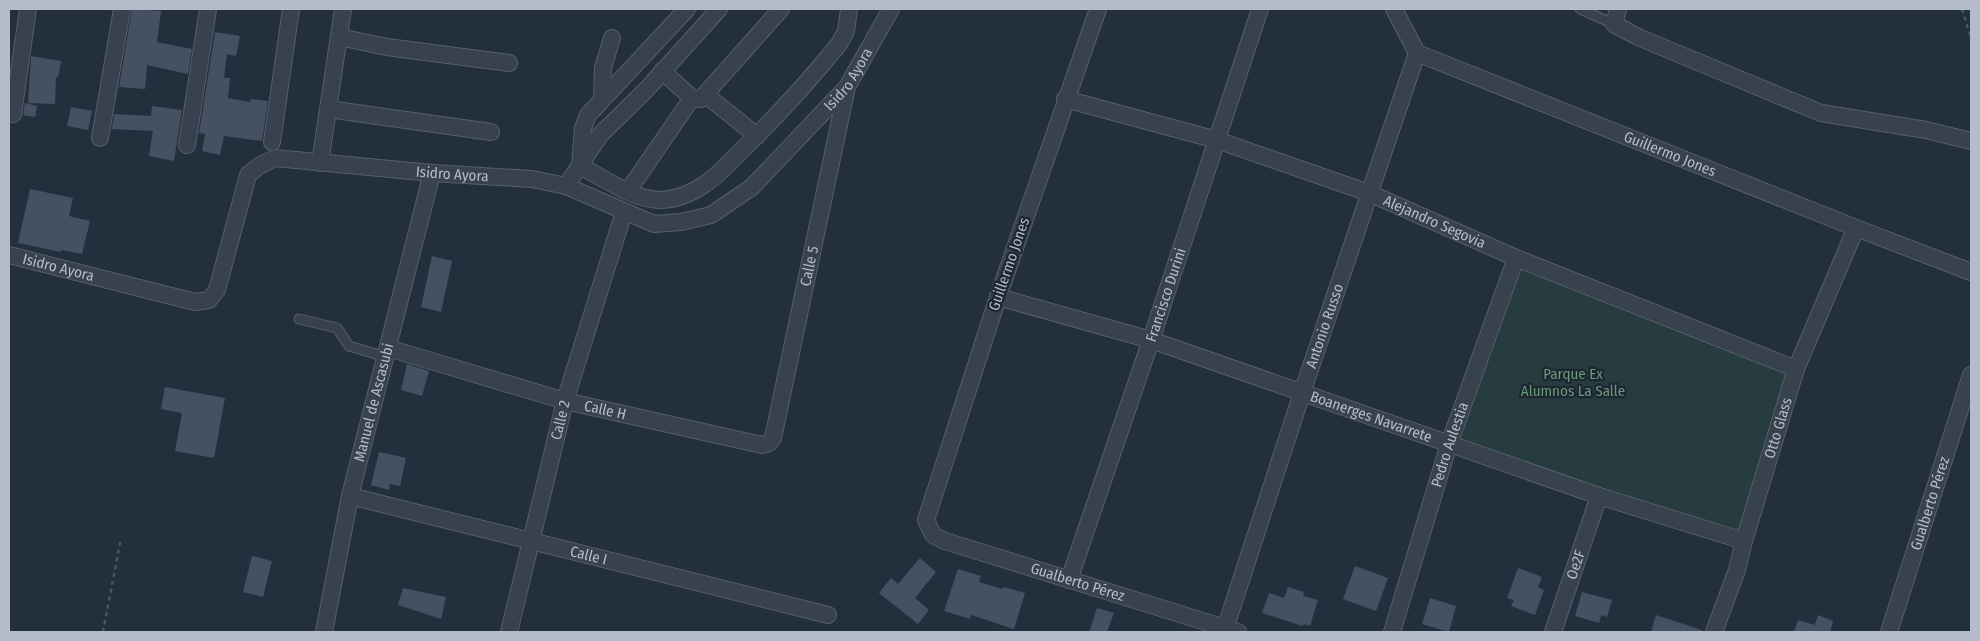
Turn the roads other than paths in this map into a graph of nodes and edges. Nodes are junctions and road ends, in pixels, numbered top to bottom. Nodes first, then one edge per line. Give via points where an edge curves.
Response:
1 (28, 9) edge
2 (122, 9) edge
3 (208, 9) edge
4 (291, 9) edge
5 (343, 9) edge
6 (687, 9) edge
7 (719, 9) edge
8 (781, 9) edge
9 (849, 9) edge
10 (892, 9) edge
11 (1098, 9) edge
12 (1260, 9) edge
13 (1394, 9) edge
14 (1580, 9) edge
15 (1616, 16) edge
16 (339, 37) junction
17 (612, 38) dead end
18 (1417, 53) junction
19 (509, 63) dead end
20 (662, 71) junction
21 (847, 87) junction
22 (699, 97) junction
23 (602, 99) junction
24 (1065, 99) junction
25 (328, 109) junction
26 (13, 114) dead end
27 (490, 132) dead end
28 (757, 136) junction
29 (100, 138) dead end
30 (1217, 140) junction
31 (1971, 141) edge
32 (272, 142) dead end
33 (187, 145) dead end
34 (320, 163) junction
35 (580, 166) junction
36 (432, 173) junction
37 (566, 186) junction
38 (628, 191) junction
39 (1369, 194) junction
40 (624, 212) junction
41 (1856, 228) junction
42 (9, 255) edge
43 (1516, 258) junction
44 (1971, 272) edge
45 (998, 297) junction
46 (299, 319) dead end
47 (1151, 340) junction
48 (387, 352) junction
49 (1796, 369) junction
50 (1971, 375) edge
51 (1302, 393) junction
52 (565, 401) junction
53 (769, 443) joint
54 (1449, 444) junction
55 (350, 496) junction
56 (1599, 496) junction
57 (926, 520) joint
58 (532, 541) junction
59 (1744, 541) junction
60 (1068, 580) junction
61 (828, 615) dead end
62 (1232, 630) edge
63 (324, 632) edge
64 (509, 632) edge
65 (1392, 632) edge
66 (1553, 632) edge
67 (1714, 632) edge
68 (1889, 632) edge

1 - 26 street
2 - 29 street
3 - 33 street
4 - 32 street
5 - 16 street
6 - 23 street
7 - 20 street
8 - 22 street
9 - 28 street via 846,31 839,44
10 - 21 street, Isidro Ayora
11 - 24 street, Guillermo Jones
12 - 30 street, Francisco Durini
13 - 18 street
14 - 15 lane
15 - 31 street via 1638,37 1821,112
16 - 19 street
16 - 25 street
17 - 23 street via 603,68
18 - 39 street, Antonio Russo
18 - 41 street, Guillermo Jones
20 - 22 street
20 - 35 street via 600,135
21 - 40 street, Isidro Ayora via 752,187 711,215 654,224
21 - 53 street, Calle 5 via 773,438
22 - 28 street
22 - 38 street
23 - 35 street via 585,120
24 - 30 street, Alejandro Segovia
24 - 45 street, Guillermo Jones
25 - 27 street
25 - 34 street
28 - 38 street via 714,178 687,194 659,200
30 - 39 street, Alejandro Segovia
30 - 47 street, Francisco Durini
34 - 36 street, Isidro Ayora
34 - 42 street, Isidro Ayora via 275,158 248,175 216,290 209,300 195,302
35 - 37 street
35 - 38 street
36 - 37 street, Isidro Ayora via 532,179
36 - 48 street, Manuel de Ascasubi
37 - 40 street, Isidro Ayora
39 - 43 street, Alejandro Segovia
39 - 51 street, Antonio Russo
40 - 52 street, Calle 2
41 - 44 street, Guillermo Jones
41 - 49 street, Otto Glass
43 - 49 street, Alejandro Segovia
43 - 54 street, Pedro Aulestia
45 - 47 street, Boanerges Navarrete
45 - 57 street, Guillermo Jones
46 - 48 lane via 336,328 349,346
47 - 51 street, Boanerges Navarrete
47 - 60 street, Francisco Durini
48 - 52 street, Calle H
48 - 55 street, Manuel de Ascasubi
49 - 59 street, Otto Glass
50 - 68 street, Gualberto Pérez
51 - 54 street, Boanerges Navarrete
51 - 62 street, Antonio Russo
52 - 53 street, Calle H via 762,445
52 - 58 street, Calle 2
54 - 56 street, Boanerges Navarrete
54 - 65 street, Pedro Aulestia
55 - 58 street, Calle I
55 - 63 street, Manuel de Ascasubi
56 - 59 street, Boanerges Navarrete
56 - 66 street, Oe2F
57 - 60 street, Gualberto Pérez via 933,535 945,541
58 - 61 street, Calle I
58 - 64 street, Calle 2
59 - 67 street, Otto Glass
60 - 62 street, Gualberto Pérez

